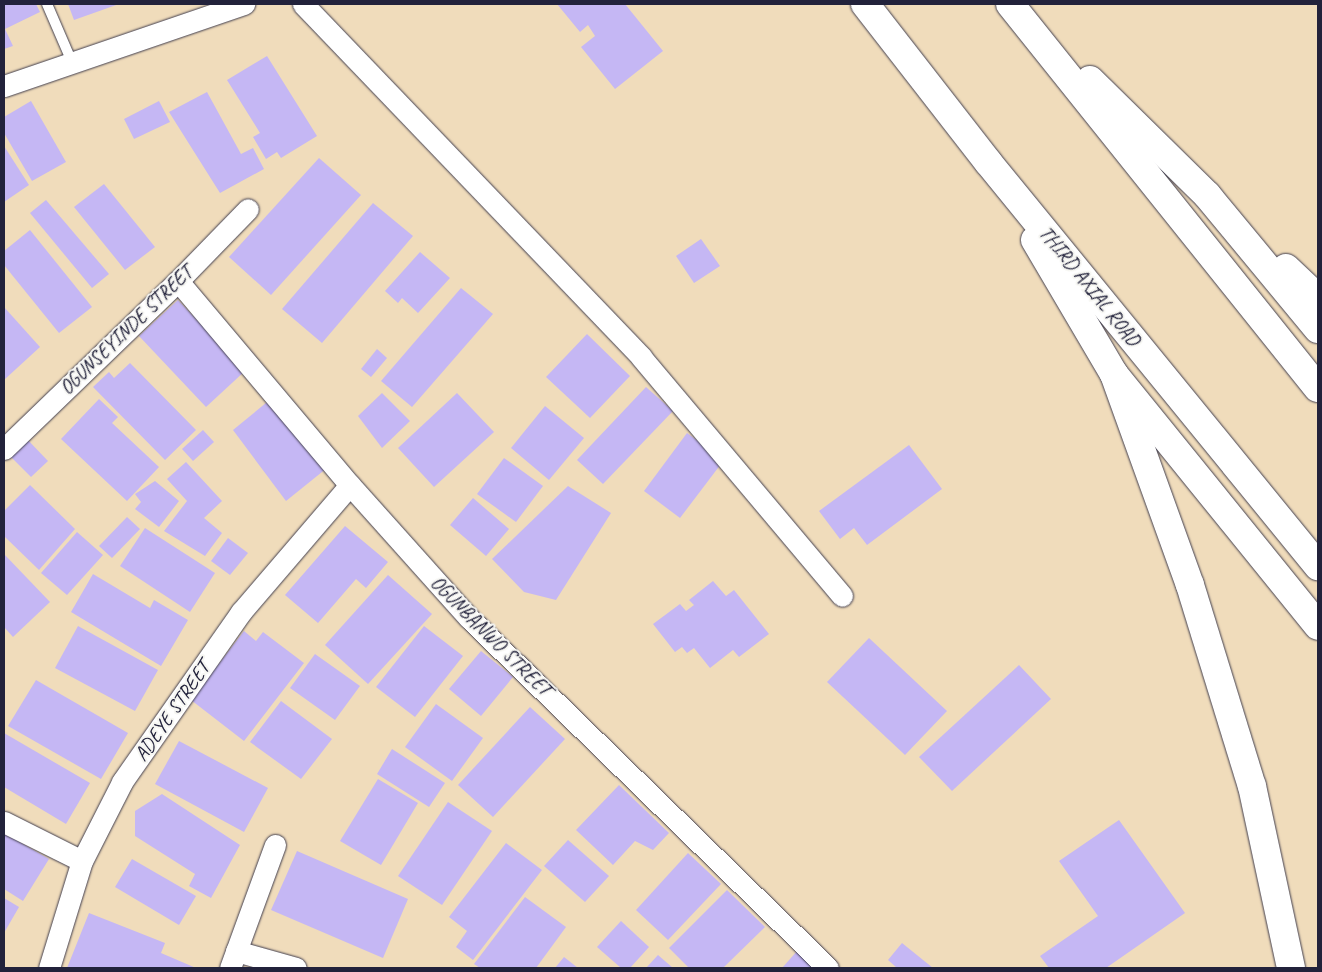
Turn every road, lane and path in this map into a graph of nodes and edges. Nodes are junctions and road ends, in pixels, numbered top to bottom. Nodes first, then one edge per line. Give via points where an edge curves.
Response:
1 (47, 4) edge
2 (244, 4) edge
3 (303, 4) edge
4 (866, 4) edge
5 (1011, 4) edge
6 (72, 62) junction
7 (4, 86) edge
8 (988, 162) junction
9 (1207, 195) junction
10 (248, 209) dead end
11 (178, 281) junction
12 (1318, 298) edge
13 (1318, 329) edge
14 (1114, 374) junction
15 (1318, 388) edge
16 (4, 449) edge
17 (350, 485) junction
18 (1318, 566) edge
19 (842, 596) dead end
20 (1318, 626) edge
21 (4, 822) edge
22 (275, 845) dead end
23 (82, 861) junction
24 (233, 960) edge
25 (49, 968) edge
26 (296, 968) edge
27 (828, 968) edge
28 (1291, 968) edge

1 - 6 lane
2 - 6 street
3 - 19 street via 641,357
4 - 8 highway, THIRD AXIAL ROAD
5 - 9 highway
5 - 15 highway
6 - 7 street
8 - 14 highway
8 - 18 highway, THIRD AXIAL ROAD
9 - 12 highway
9 - 13 highway
10 - 11 street, OGUNSEYINDE STREET
11 - 16 street, OGUNSEYINDE STREET
11 - 17 street, OGUNBANWO STREET
14 - 20 highway
14 - 28 highway via 1190,585 1252,786
17 - 23 street, ADEYE STREET via 241,612 122,782
17 - 27 street, OGUNBANWO STREET via 469,618
21 - 23 street
22 - 24 street
23 - 25 street, ADEYE STREET
24 - 26 street

